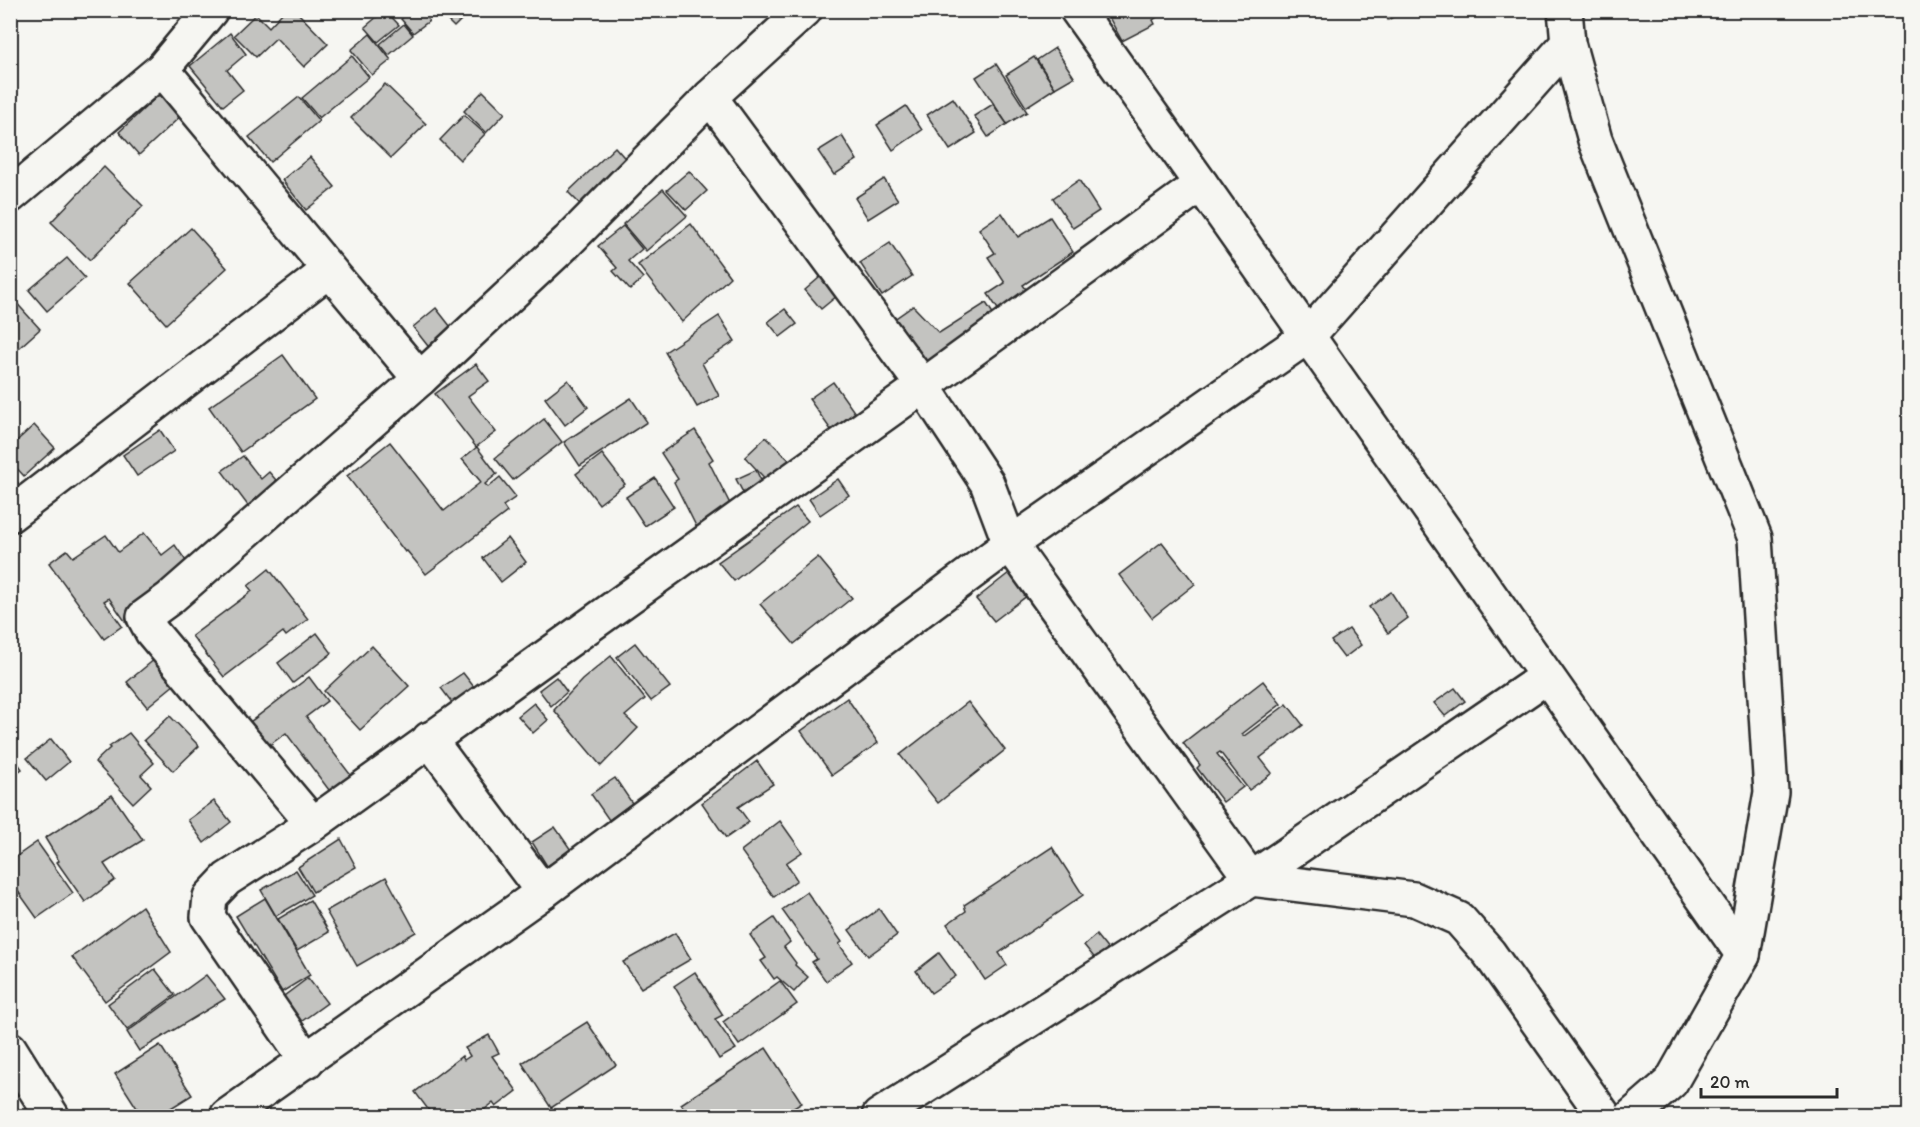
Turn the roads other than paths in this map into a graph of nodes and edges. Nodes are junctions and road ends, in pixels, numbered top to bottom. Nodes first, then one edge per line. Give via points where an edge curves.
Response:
1 (211, 10) edge
2 (805, 10) edge
3 (1077, 10) edge
4 (1565, 10) edge
5 (1568, 43) junction
6 (162, 69) junction
7 (710, 97) junction
8 (1201, 184) junction
9 (10, 196) edge
10 (328, 271) junction
11 (1308, 336) junction
12 (420, 379) junction
13 (923, 386) junction
14 (10, 515) edge
15 (1010, 544) junction
16 (1546, 677) junction
17 (429, 739) junction
18 (313, 824) junction
19 (1251, 879) junction
20 (543, 892) junction
21 (1743, 955) junction
22 (10, 1050) edge
23 (308, 1061) junction
24 (52, 1116) edge
25 (227, 1116) edge
26 (879, 1116) edge
27 (1604, 1116) edge
28 (1632, 1116) edge

1 - 6 street
2 - 7 street
3 - 8 street
4 - 5 street
5 - 11 street
5 - 21 street via 1594,140 1755,538 1771,792
6 - 9 street
6 - 10 street
7 - 12 street via 568,241
7 - 13 street
8 - 11 street
8 - 13 street
10 - 12 street
10 - 14 street
11 - 15 street
11 - 16 street
12 - 18 street via 144,617 152,632
13 - 15 street via 987,483
13 - 17 street
15 - 19 street
15 - 20 street
16 - 19 street
16 - 21 street
17 - 18 street
17 - 20 street
18 - 23 street via 227,879 210,897 208,917
19 - 26 street
19 - 27 street via 1414,899 1459,919 1489,953
20 - 23 street
21 - 28 street via 1671,1082
22 - 24 street
23 - 25 street

